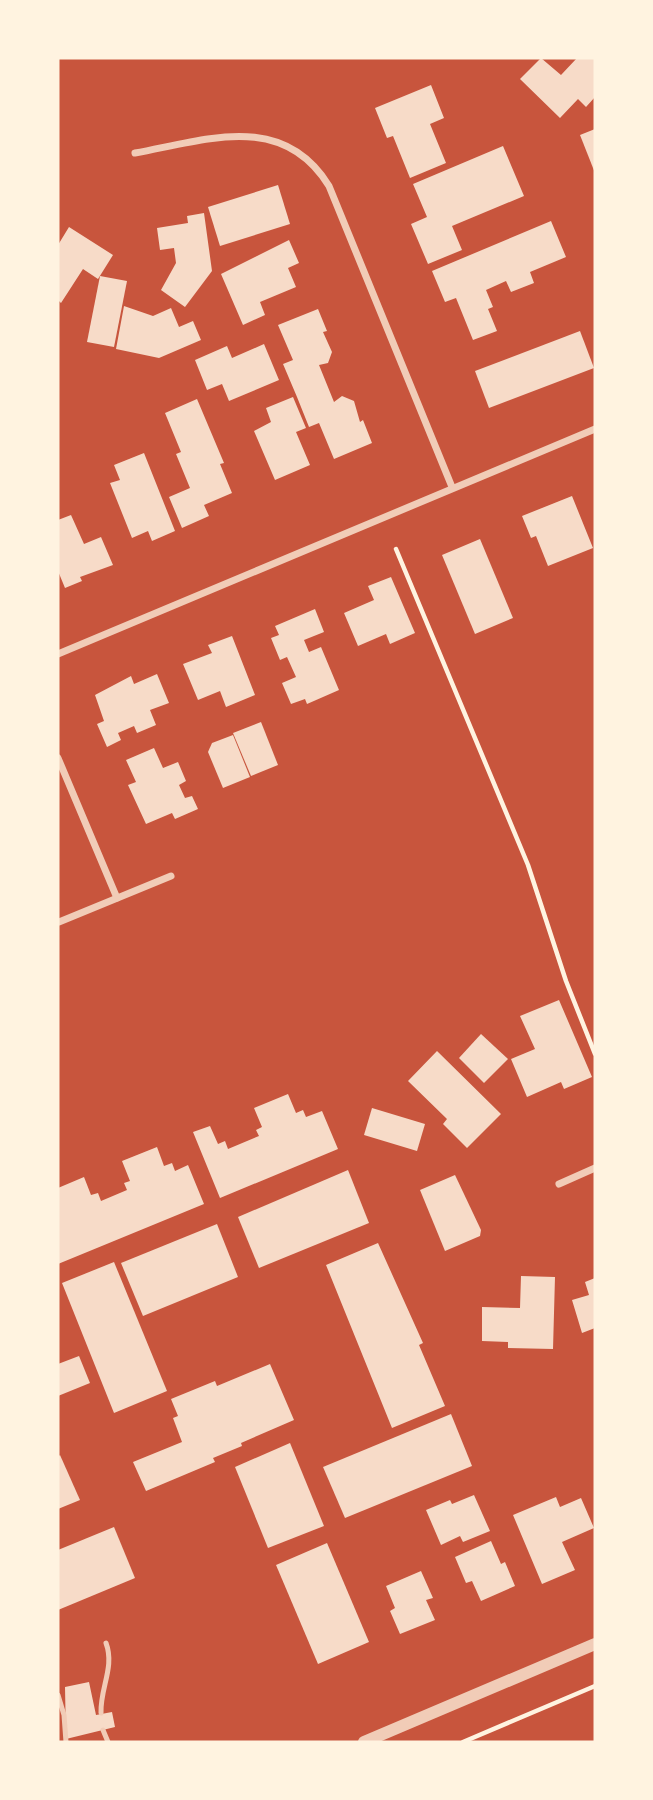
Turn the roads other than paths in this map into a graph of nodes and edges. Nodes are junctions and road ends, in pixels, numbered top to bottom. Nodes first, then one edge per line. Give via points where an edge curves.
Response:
1 (135, 153) dead end
2 (595, 429) edge
3 (452, 487) junction
4 (58, 654) edge
5 (58, 758) edge
6 (171, 876) dead end
7 (117, 898) junction
8 (59, 922) edge
9 (595, 1168) edge
10 (559, 1184) dead end
11 (106, 1643) dead end
12 (595, 1644) edge
13 (58, 1695) edge
14 (101, 1713) dead end
15 (103, 1730) dead end
16 (66, 1742) edge
17 (108, 1742) edge
18 (364, 1742) edge

1 - 3 street via 237,135 266,138 315,164 329,186
2 - 3 street
3 - 4 street
5 - 7 street
6 - 7 street
7 - 8 street
9 - 10 street
11 - 14 lane via 110,1661
12 - 18 street
13 - 16 lane
15 - 17 lane

